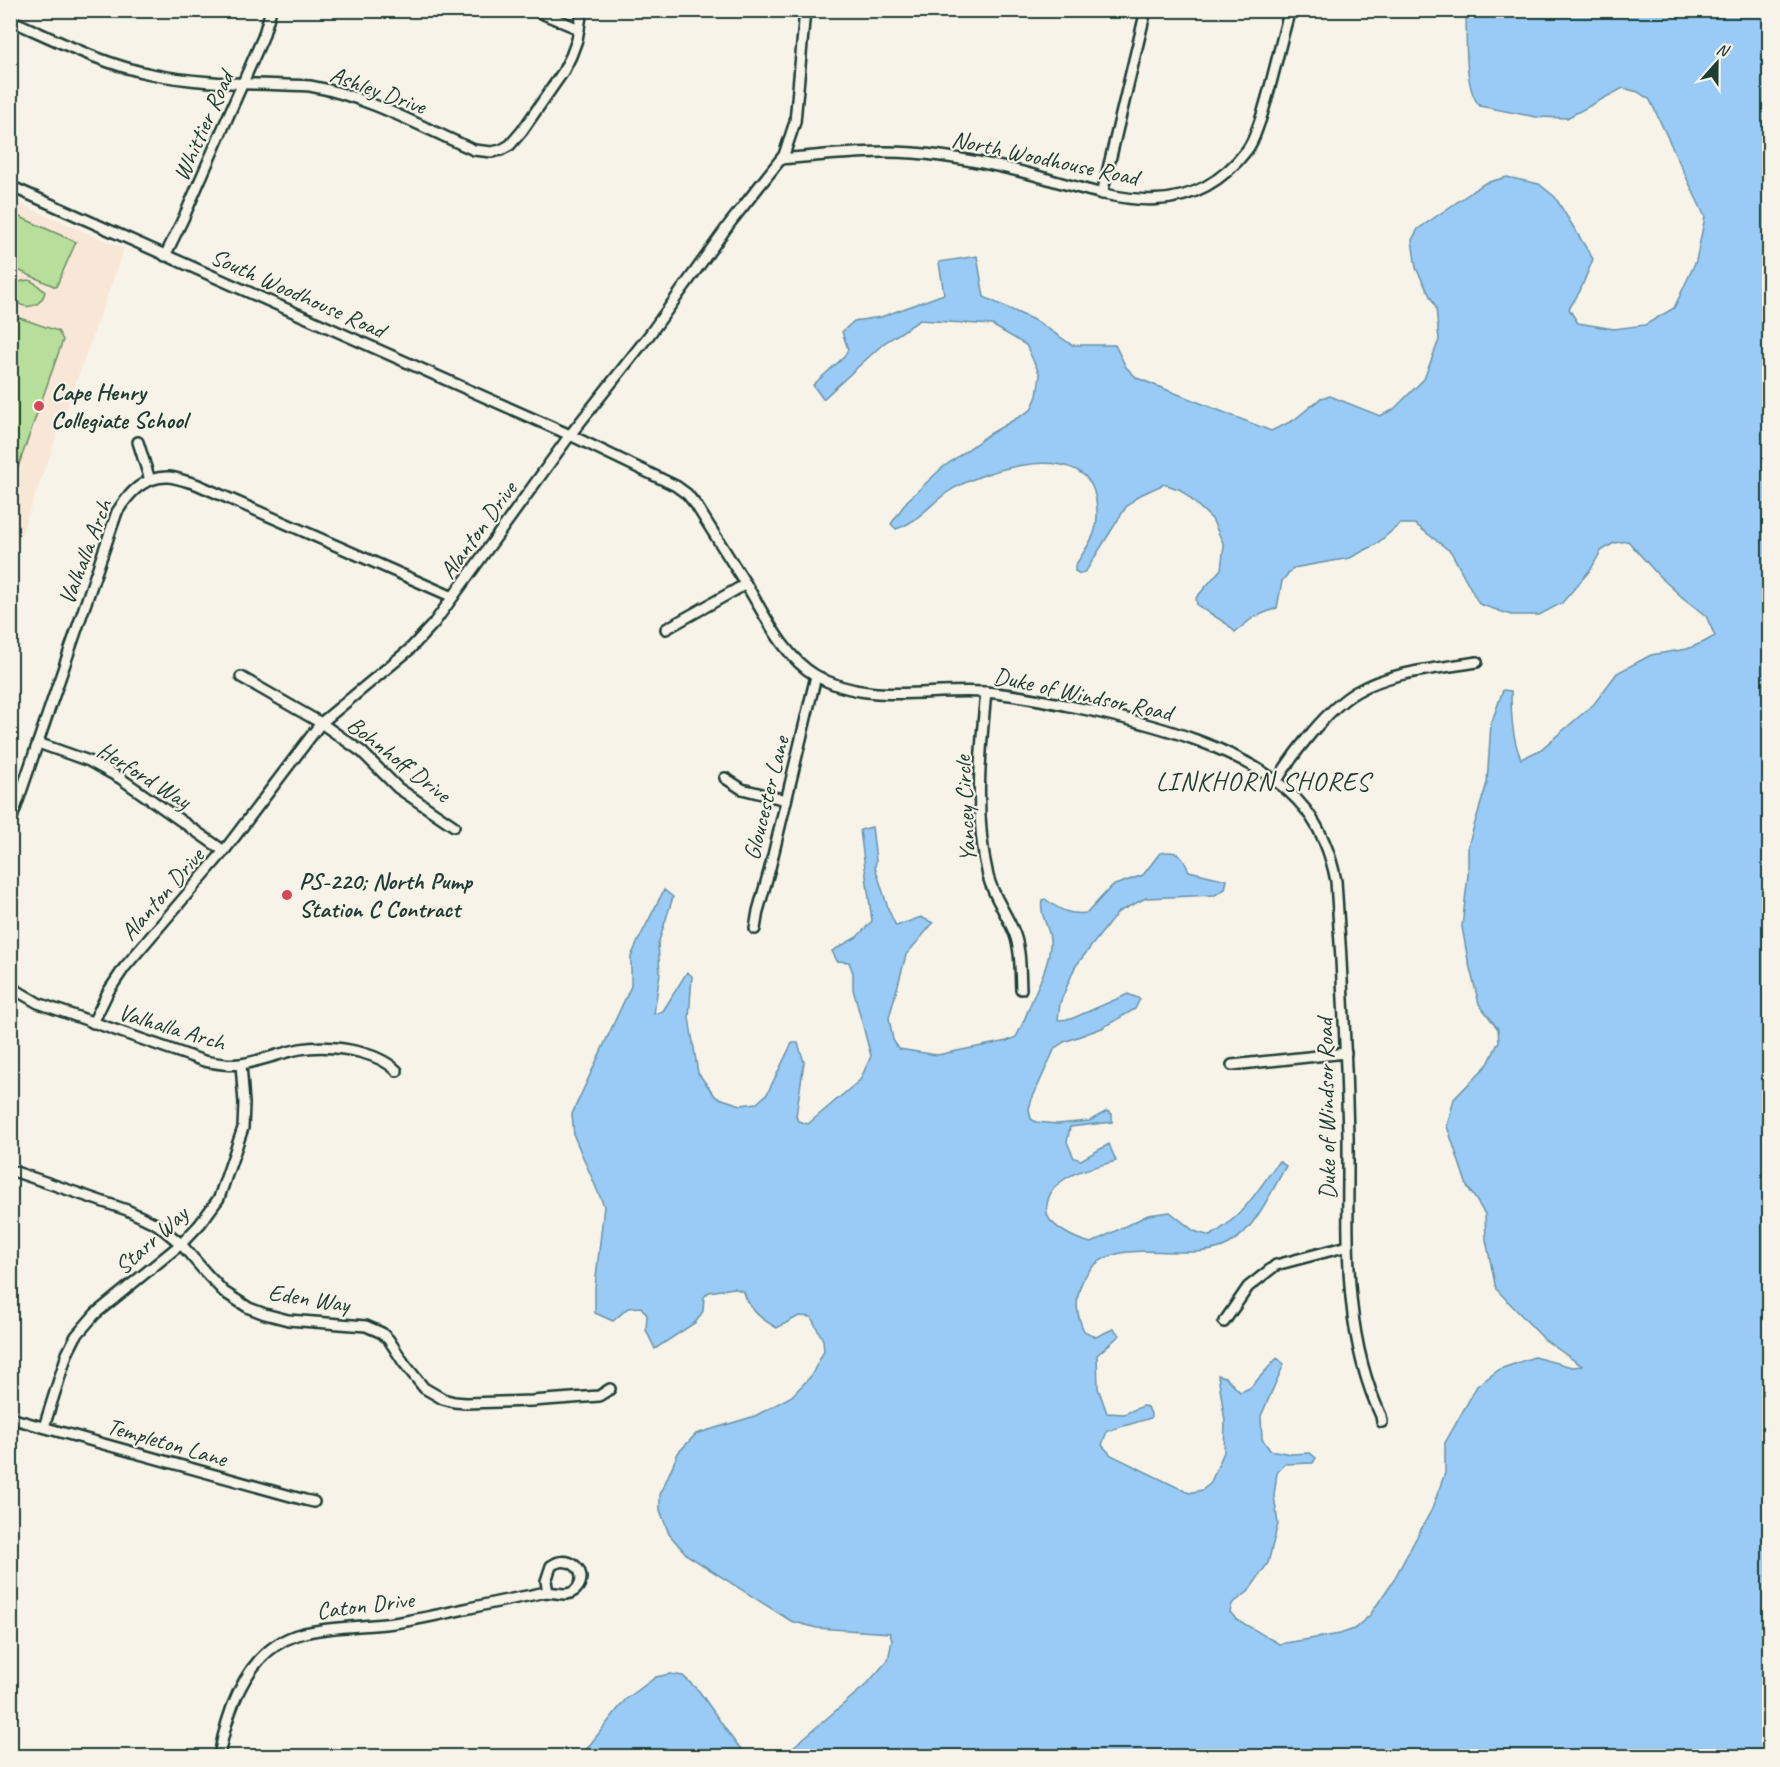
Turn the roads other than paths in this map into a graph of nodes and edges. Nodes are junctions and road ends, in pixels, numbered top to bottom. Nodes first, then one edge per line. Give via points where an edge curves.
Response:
1 (271, 10) edge
2 (534, 10) edge
3 (582, 10) edge
4 (805, 10) edge
5 (1146, 10) edge
6 (1290, 10) edge
7 (10, 20) edge
8 (579, 29) junction
9 (244, 83) junction
10 (781, 159) junction
11 (10, 186) edge
12 (1102, 194) junction
13 (165, 256) junction
14 (570, 435) junction
15 (138, 442) dead end
16 (150, 480) junction
17 (746, 584) junction
18 (453, 597) junction
19 (666, 629) dead end
20 (1477, 663) dead end
21 (816, 676) junction
22 (241, 677) dead end
23 (987, 692) junction
24 (321, 723) junction
25 (38, 743) junction
26 (725, 778) dead end
27 (1276, 782) junction
28 (786, 800) junction
29 (10, 824) edge
30 (454, 825) dead end
31 (224, 852) junction
32 (755, 929) dead end
33 (10, 984) edge
34 (1021, 989) dead end
35 (93, 1023) junction
36 (1346, 1053) junction
37 (241, 1064) junction
38 (1232, 1065) dead end
39 (397, 1071) dead end
40 (10, 1170) edge
41 (181, 1244) junction
42 (1348, 1246) junction
43 (1224, 1322) dead end
44 (610, 1389) dead end
45 (10, 1418) edge
46 (1382, 1422) dead end
47 (45, 1427) junction
48 (314, 1502) dead end
49 (548, 1592) junction
50 (219, 1756) edge

1 - 9 street, Whittier Road
2 - 8 street
3 - 8 street, Ashley Drive
4 - 10 street, Alanton Drive via 795,122
5 - 12 street
6 - 12 street, North Woodhouse Road via 1253,140 1233,166 1207,187 1175,198 1135,199
7 - 9 street, Ashley Drive via 126,68 182,79
8 - 9 street, Ashley Drive via 563,72 522,131 510,145 492,152 474,150 330,90
9 - 13 street, Whittier Road
10 - 12 street, North Woodhouse Road via 907,152 979,162
10 - 14 street, Alanton Drive
11 - 13 street, South Woodhouse Road
13 - 14 street, South Woodhouse Road
14 - 17 street, Duke of Windsor Road via 687,494
14 - 18 street, Alanton Drive
15 - 16 street
16 - 18 street via 169,477 196,484
16 - 25 street, Valhalla Arch via 129,493 117,512
17 - 19 street
17 - 21 street, Duke of Windsor Road via 788,650
18 - 24 street, Alanton Drive via 409,650
20 - 27 street via 1401,675 1354,693 1302,745
21 - 23 street, Duke of Windsor Road via 854,690 880,694
21 - 28 street, Gloucester Lane
22 - 24 street, Bohnhoff Drive
23 - 27 street, Duke of Windsor Road via 1136,720 1243,761
23 - 34 street, Yancey Circle via 980,755 982,844 990,885 1017,942
24 - 30 street, Bohnhoff Drive via 362,752 398,788
24 - 31 street, Alanton Drive
25 - 29 street, Valhalla Arch
25 - 31 street, Herford Way via 89,761 120,778
26 - 28 street via 742,789
27 - 36 street, Duke of Windsor Road via 1305,809 1328,849 1333,867
28 - 32 street, Gloucester Lane
31 - 35 street, Alanton Drive via 124,968
33 - 35 street, Valhalla Arch via 38,1003
35 - 37 street, Valhalla Arch via 204,1061
36 - 38 street
36 - 42 street, Duke of Windsor Road
37 - 39 street, Valhalla Arch via 320,1047 376,1057
37 - 41 street, Starr Way via 243,1128 232,1163 219,1198
40 - 41 street, Eden Way via 145,1217
41 - 44 street, Eden Way via 224,1292 249,1308 281,1319 366,1326 382,1333 417,1380 443,1399 466,1403 532,1401 599,1396
41 - 47 street, Starr Way via 95,1314 76,1336 66,1354
42 - 43 street via 1276,1265 1248,1287
42 - 46 street, Duke of Windsor Road via 1359,1351
45 - 47 street, Templeton Lane
47 - 48 street, Templeton Lane
49 - 49 street, Caton Drive via 546,1581 551,1566 562,1561 573,1564 581,1581 576,1589 567,1595
49 - 50 street, Caton Drive via 431,1617 317,1630 290,1637 267,1651 249,1673 229,1716

